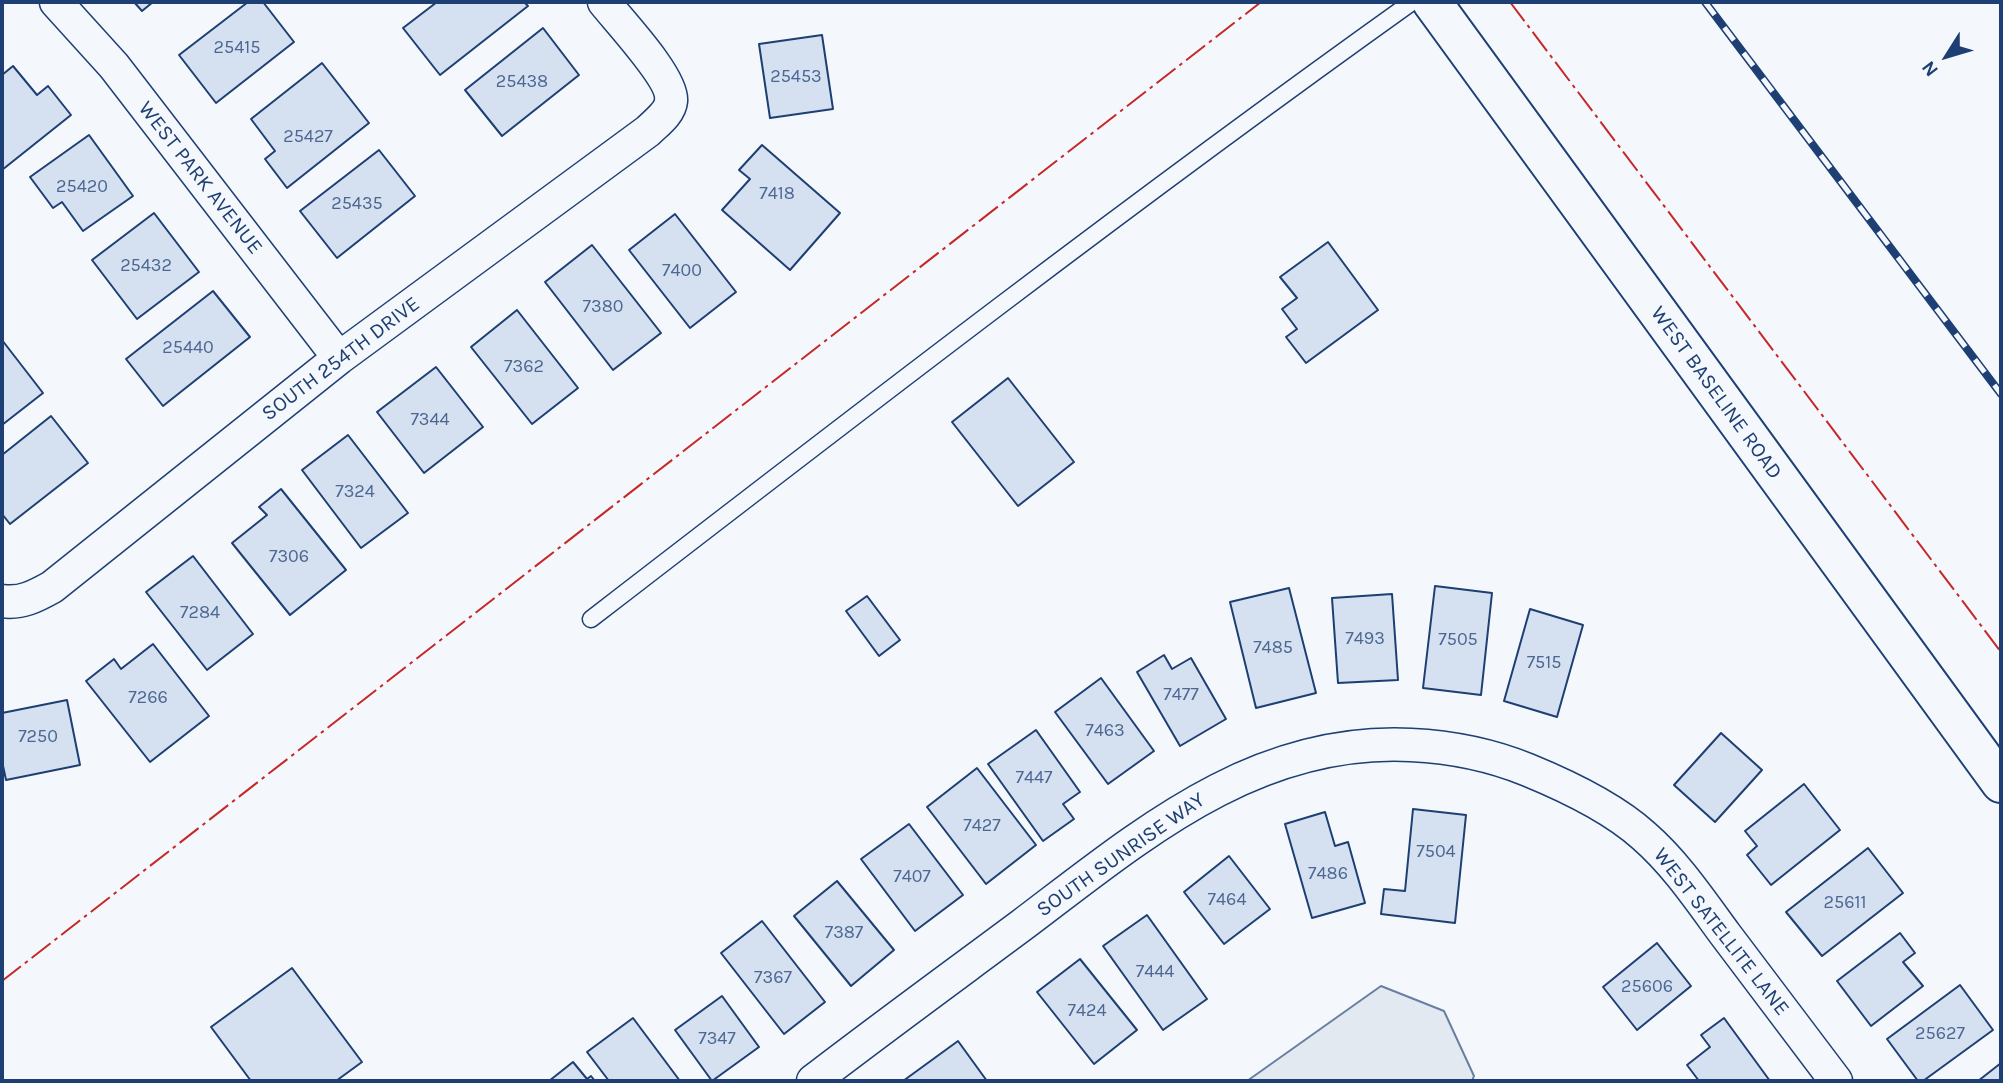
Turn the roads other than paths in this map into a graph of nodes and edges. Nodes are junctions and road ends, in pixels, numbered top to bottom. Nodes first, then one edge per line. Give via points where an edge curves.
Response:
1 (56, 2) edge
2 (604, 2) edge
3 (1412, 2) edge
4 (1432, 2) edge
5 (339, 358) junction
6 (3, 602) edge
7 (591, 619) dead end
8 (1474, 751) joint
9 (2001, 783) edge
10 (819, 1079) edge
11 (1836, 1081) edge

1 - 5 street, WEST PARK AVENUE via 114,66
2 - 5 street, SOUTH 254TH DRIVE via 670,87 671,102 664,115
3 - 7 lane via 1198,156
4 - 9 main road, WEST BASELINE ROAD
5 - 6 street, SOUTH 254TH DRIVE via 52,587 36,597
8 - 10 street, SOUTH SUNRISE WAY via 1377,743 1326,749 1251,772 1126,847
8 - 11 street, WEST SATELLITE LANE via 1549,778 1643,835 1680,874

